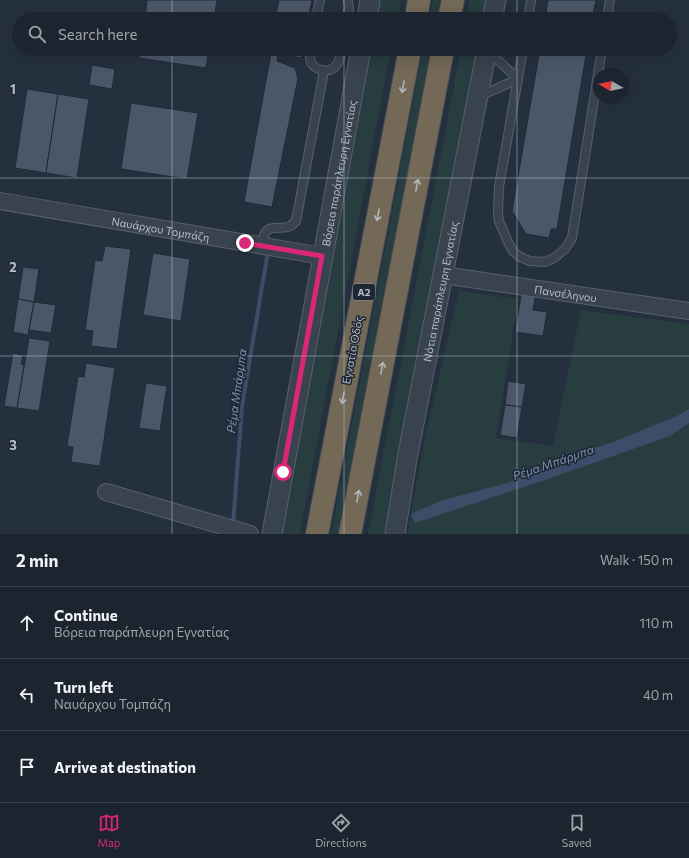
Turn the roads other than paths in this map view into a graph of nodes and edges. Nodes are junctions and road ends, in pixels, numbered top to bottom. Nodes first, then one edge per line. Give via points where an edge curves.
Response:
1 (320, 0) edge
2 (348, 0) edge
3 (370, 0) edge
4 (419, 0) edge
5 (452, 0) edge
6 (496, 0) edge
7 (531, 0) edge
8 (610, 0) edge
9 (317, 12) edge
10 (349, 12) edge
11 (367, 12) edge
12 (417, 12) edge
13 (450, 12) edge
14 (493, 12) edge
15 (529, 12) edge
16 (608, 12) edge
17 (310, 56) edge
18 (340, 56) edge
19 (360, 56) edge
20 (409, 56) edge
21 (442, 56) edge
22 (486, 56) edge
23 (494, 56) edge
24 (522, 56) edge
25 (601, 56) edge
26 (324, 71) junction
27 (518, 79) junction
28 (478, 97) junction
29 (0, 201) edge
30 (260, 245) junction
31 (322, 256) junction
32 (443, 275) junction
33 (689, 311) edge
34 (106, 492) dead end
35 (250, 534) edge
36 (272, 534) edge
37 (317, 534) edge
38 (350, 534) edge
39 (395, 534) edge

1 - 9 lane
2 - 10 lane
3 - 11 street
4 - 12 highway
5 - 13 highway
6 - 14 street
7 - 15 lane
8 - 16 lane
17 - 26 lane via 312,63
18 - 26 lane via 335,67
19 - 31 street, Βόρεια παράπλευρη Εγνατίας
20 -> 37 highway, Εγνατία Οδός / Α2
38 -> 21 highway
22 - 28 street, Νότια παράπλευρη Εγνατίας
23 - 27 lane
24 - 27 lane
25 - 27 lane via 572,238 562,252 545,262 530,261 516,254 510,247 498,218 499,187
26 - 30 lane via 296,221 285,228 269,229 263,234
27 - 28 lane
28 - 32 street, Νότια παράπλευρη Εγνατίας
29 - 30 street, Ναυάρχου Τομπάζη
30 - 31 street, Ναυάρχου Τομπάζη
31 - 36 street, Βόρεια παράπλευρη Εγνατίας
32 - 33 street, Πανσέληνου
32 - 39 street, Νότια παράπλευρη Εγνατίας
34 - 35 street

